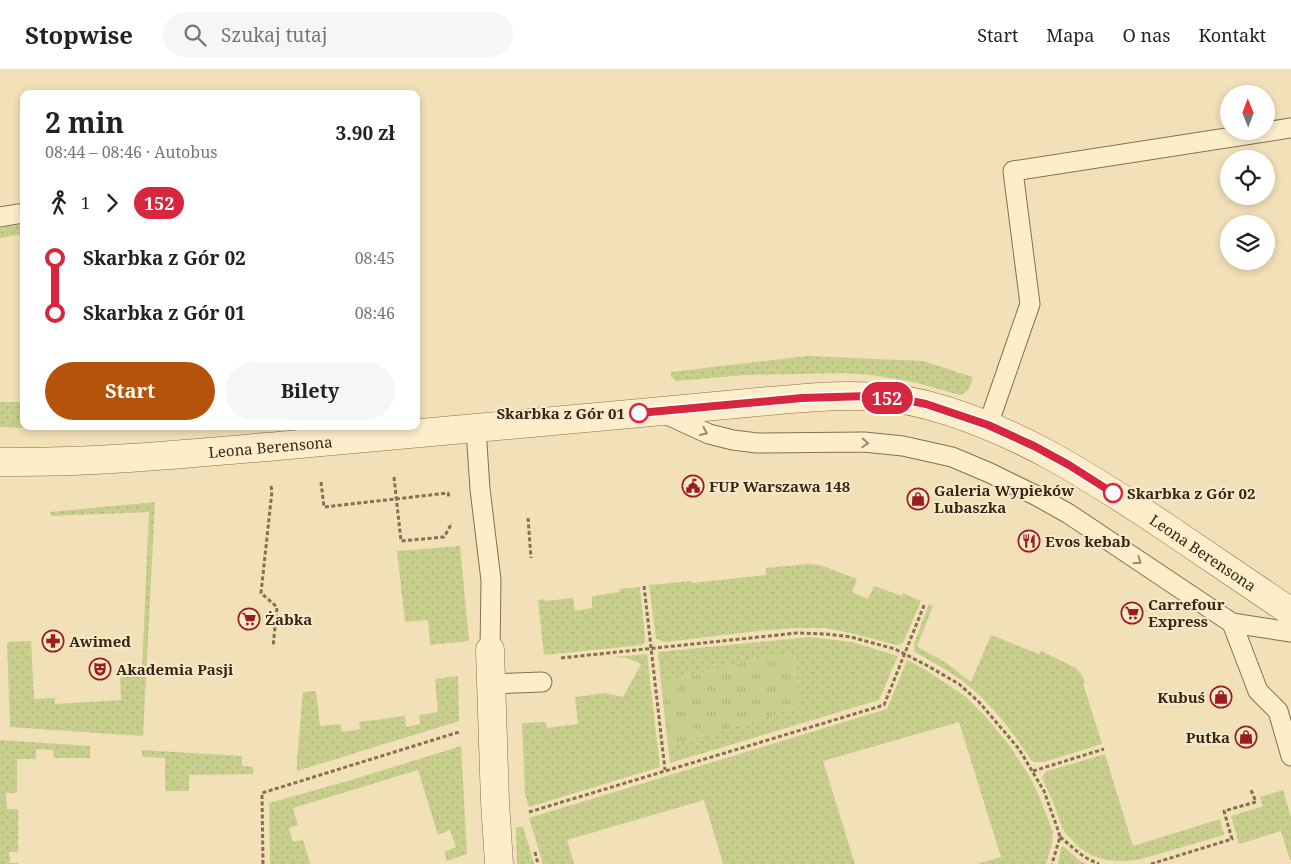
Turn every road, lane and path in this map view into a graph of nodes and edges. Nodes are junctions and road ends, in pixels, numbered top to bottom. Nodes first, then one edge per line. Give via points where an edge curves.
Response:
1 (1291, 128) edge
2 (20, 214) edge
3 (0, 217) edge
4 (660, 412) junction
5 (988, 425) junction
6 (476, 429) junction
7 (0, 462) edge
8 (394, 477) dead end
9 (321, 482) dead end
10 (271, 486) dead end
11 (448, 493) dead end
12 (396, 499) junction
13 (451, 516) dead end
14 (528, 518) dead end
15 (531, 558) dead end
16 (644, 586) dead end
17 (925, 603) dead end
18 (1291, 612) edge
19 (1232, 622) junction
20 (1291, 632) edge
21 (273, 647) dead end
22 (651, 648) junction
23 (490, 650) joint
24 (904, 653) junction
25 (561, 658) dead end
26 (542, 682) dead end
27 (491, 684) junction
28 (461, 731) dead end
29 (1104, 749) dead end
30 (1291, 756) edge
31 (665, 770) junction
32 (1032, 771) junction
33 (1251, 790) dead end
34 (524, 814) dead end
35 (1060, 837) junction
36 (263, 864) edge
37 (499, 864) edge
38 (1052, 864) edge
39 (1099, 864) edge
40 (1151, 864) edge

1 - 5 lane via 1013,170 1030,304
2 - 3 lane
4 - 5 street, Leona Berensona via 802,398 868,396 926,404
4 - 6 street, Leona Berensona
4 -> 19 lane via 709,434 733,440 874,443 952,457 1069,514
5 - 18 street, Leona Berensona via 1069,465
6 - 7 street, Leona Berensona via 97,460
6 - 23 lane via 491,580
8 - 12 path
9 - 12 path via 324,507
10 - 21 path via 260,593 277,607
11 - 12 path
12 - 13 path via 401,541 444,538 452,524
14 - 15 path
16 - 22 path
17 - 24 path
19 - 20 lane
19 - 30 lane via 1258,691 1278,712
22 - 24 path via 797,633 851,637
22 - 25 path
22 - 31 path
23 - 27 street
24 - 31 path via 884,705
24 - 32 path via 959,684 979,702 1019,748
26 - 27 lane
27 - 37 street
28 - 36 path via 262,793
29 - 32 path
31 - 34 path
32 - 35 path via 1044,791
33 - 40 path via 1256,802 1224,811 1232,839
35 - 38 path
35 - 39 path via 1077,853

